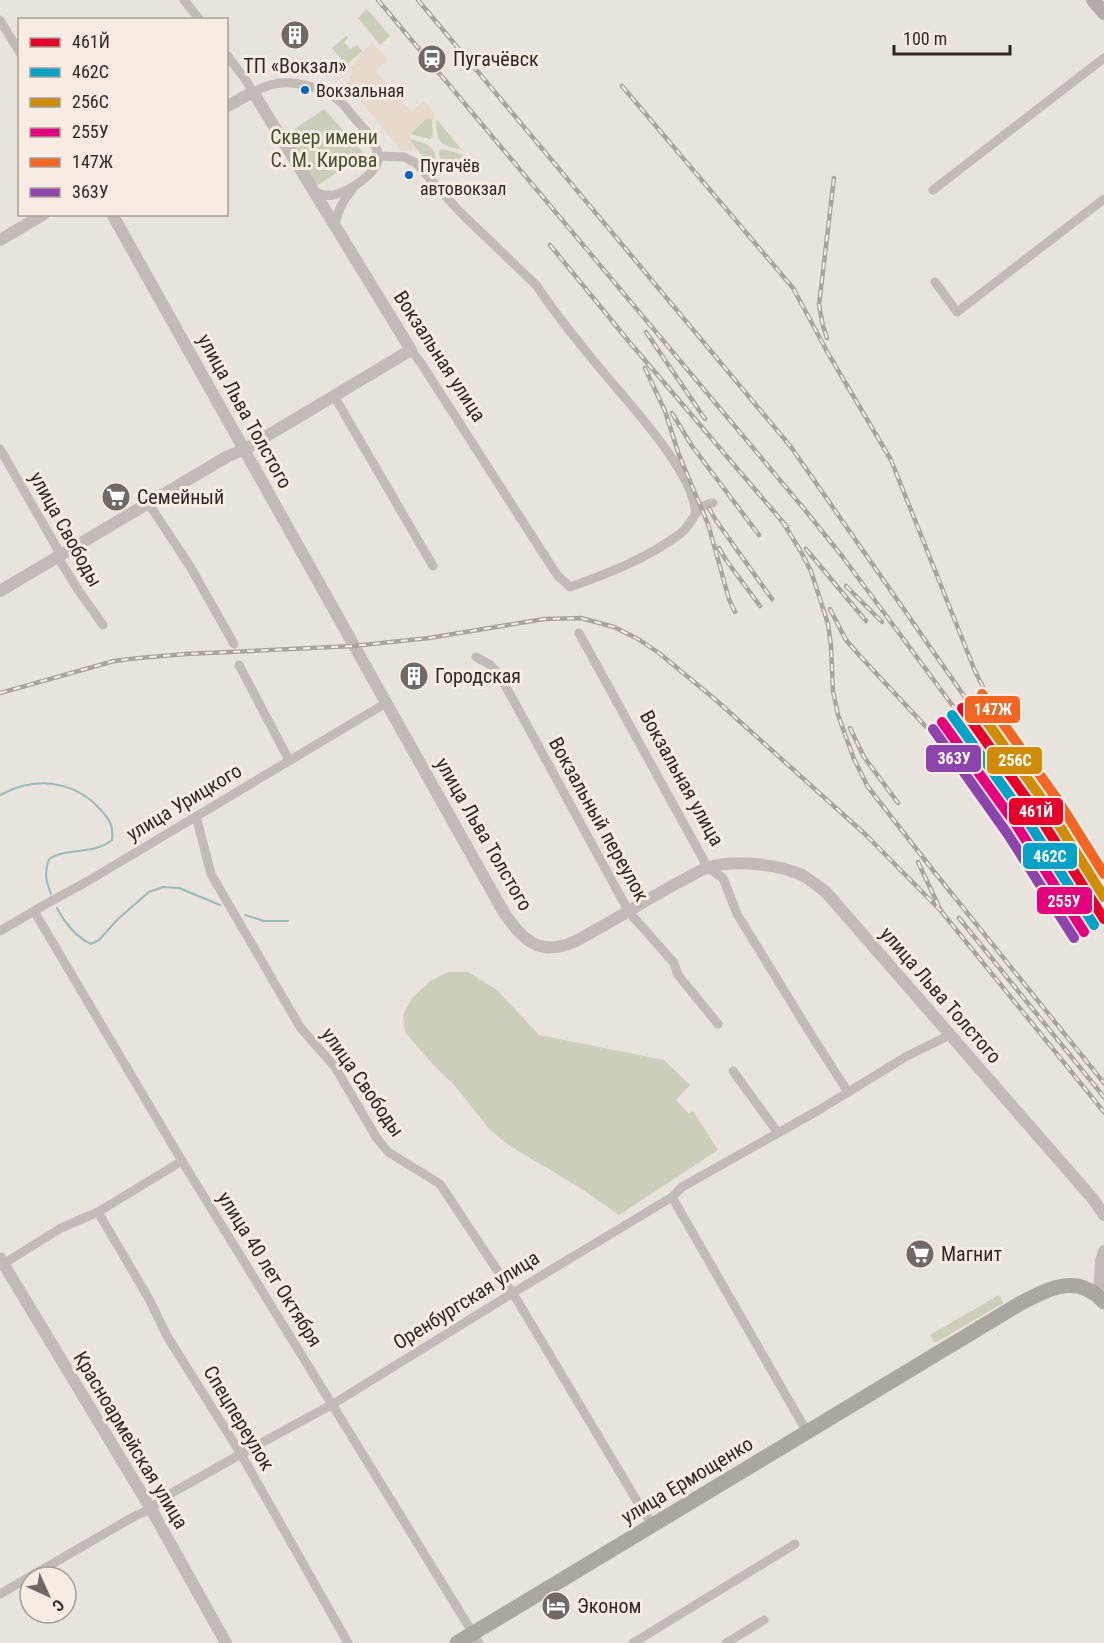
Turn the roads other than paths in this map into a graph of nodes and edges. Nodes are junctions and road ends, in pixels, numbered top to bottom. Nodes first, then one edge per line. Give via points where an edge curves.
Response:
1 (184, 0) edge
2 (1093, 0) edge
3 (1104, 14) edge
4 (198, 18) edge
5 (0, 20) edge
6 (18, 50) edge
7 (228, 57) edge
8 (1104, 58) edge
9 (253, 92) junction
10 (228, 106) edge
11 (378, 156) junction
12 (353, 188) junction
13 (933, 190) dead end
14 (314, 192) junction
15 (1104, 199) edge
16 (41, 216) edge
17 (112, 216) edge
18 (337, 229) junction
19 (0, 240) edge
20 (935, 282) dead end
21 (411, 350) junction
22 (334, 396) junction
23 (0, 449) edge
24 (244, 449) junction
25 (713, 503) dead end
26 (149, 504) junction
27 (695, 513) junction
28 (61, 555) junction
29 (433, 566) dead end
30 (0, 591) edge
31 (103, 625) dead end
32 (579, 633) dead end
33 (234, 644) dead end
34 (476, 657) dead end
35 (239, 665) dead end
36 (386, 703) junction
37 (290, 760) junction
38 (196, 816) junction
39 (708, 867) junction
40 (34, 911) junction
41 (629, 912) junction
42 (0, 931) edge
43 (718, 1024) dead end
44 (950, 1035) junction
45 (733, 1071) dead end
46 (848, 1092) junction
47 (778, 1133) junction
48 (182, 1161) junction
49 (672, 1197) junction
50 (98, 1212) junction
51 (1104, 1215) edge
52 (1104, 1251) edge
53 (1, 1263) edge
54 (511, 1293) junction
55 (1101, 1299) edge
56 (333, 1404) junction
57 (807, 1432) junction
58 (241, 1454) junction
59 (151, 1509) junction
60 (653, 1525) junction
61 (795, 1544) dead end
62 (0, 1594) edge
63 (764, 1620) dead end
64 (476, 1638) edge
65 (226, 1643) edge
66 (348, 1643) edge
67 (457, 1643) edge
68 (633, 1643) edge
69 (726, 1643) edge

1 - 4 street
2 - 3 main road
5 - 6 street
7 - 9 street, Вокзальная улица
8 - 13 street
9 - 10 street
9 - 11 street via 275,84 318,89 337,99 364,128
9 - 14 street, Вокзальная улица
11 - 12 street via 369,174
11 - 27 street via 404,157 416,163 459,211 537,286 670,454 696,505
12 - 14 street via 336,195
12 - 18 street via 336,214
14 - 18 street, Вокзальная улица
15 - 20 street via 957,312
16 - 19 street
17 - 24 street, улица Льва Толстого
18 - 21 street, Вокзальная улица
21 - 22 street
21 - 27 street, Вокзальная улица via 556,575 570,587 639,560 680,533
22 - 24 street
22 - 29 street
23 - 28 street, улица Свободы
24 - 26 street
24 - 36 street, улица Льва Толстого
25 - 27 street
26 - 28 street
26 - 33 street
28 - 30 street
28 - 31 street, улица Свободы via 60,561
32 - 39 street, Вокзальная улица
34 - 41 street, Вокзальный переулок via 499,674
35 - 37 street
36 - 37 street, улица Урицкого
36 - 41 street, улица Льва Толстого via 503,911 531,942 542,947 566,945
37 - 38 street, улица Урицкого
38 - 40 street, улица Урицкого
38 - 54 street, улица Свободы via 211,874 300,1027 335,1067 388,1152 440,1184
39 - 41 street, улица Льва Толстого
39 - 44 street, улица Льва Толстого via 745,863 784,869 825,891
39 - 46 street, Вокзальная улица via 723,878 737,914
40 - 42 street, улица Урицкого
40 - 48 street, улица 40 лет Октября
41 - 43 street, Вокзальный переулок via 674,963 678,975
44 - 46 street, Оренбургская улица
44 - 51 street, улица Льва Толстого
45 - 47 street
46 - 47 street, Оренбургская улица
47 - 49 street, Оренбургская улица via 682,1187
48 - 50 street
48 - 56 street, улица 40 лет Октября
49 - 54 street, Оренбургская улица
49 - 57 street
50 - 53 street via 61,1228
50 - 58 street, Спецпереулок
52 - 55 street
53 - 59 street, Красноармейская улица
54 - 56 street, Оренбургская улица
54 - 60 street, улица Свободы
55 - 57 highway, улица Ермощенко via 1081,1286 1062,1286 1038,1294
56 - 58 street, Оренбургская улица
56 - 64 street, улица 40 лет Октября
57 - 60 highway, улица Ермощенко
58 - 59 street, Оренбургская улица via 163,1498
58 - 66 street, Спецпереулок
59 - 62 street, Оренбургская улица
59 - 65 street, Красноармейская улица
60 - 64 highway, улица Ермощенко
61 - 68 street
63 - 69 street
64 - 67 highway, улица Ермощенко

